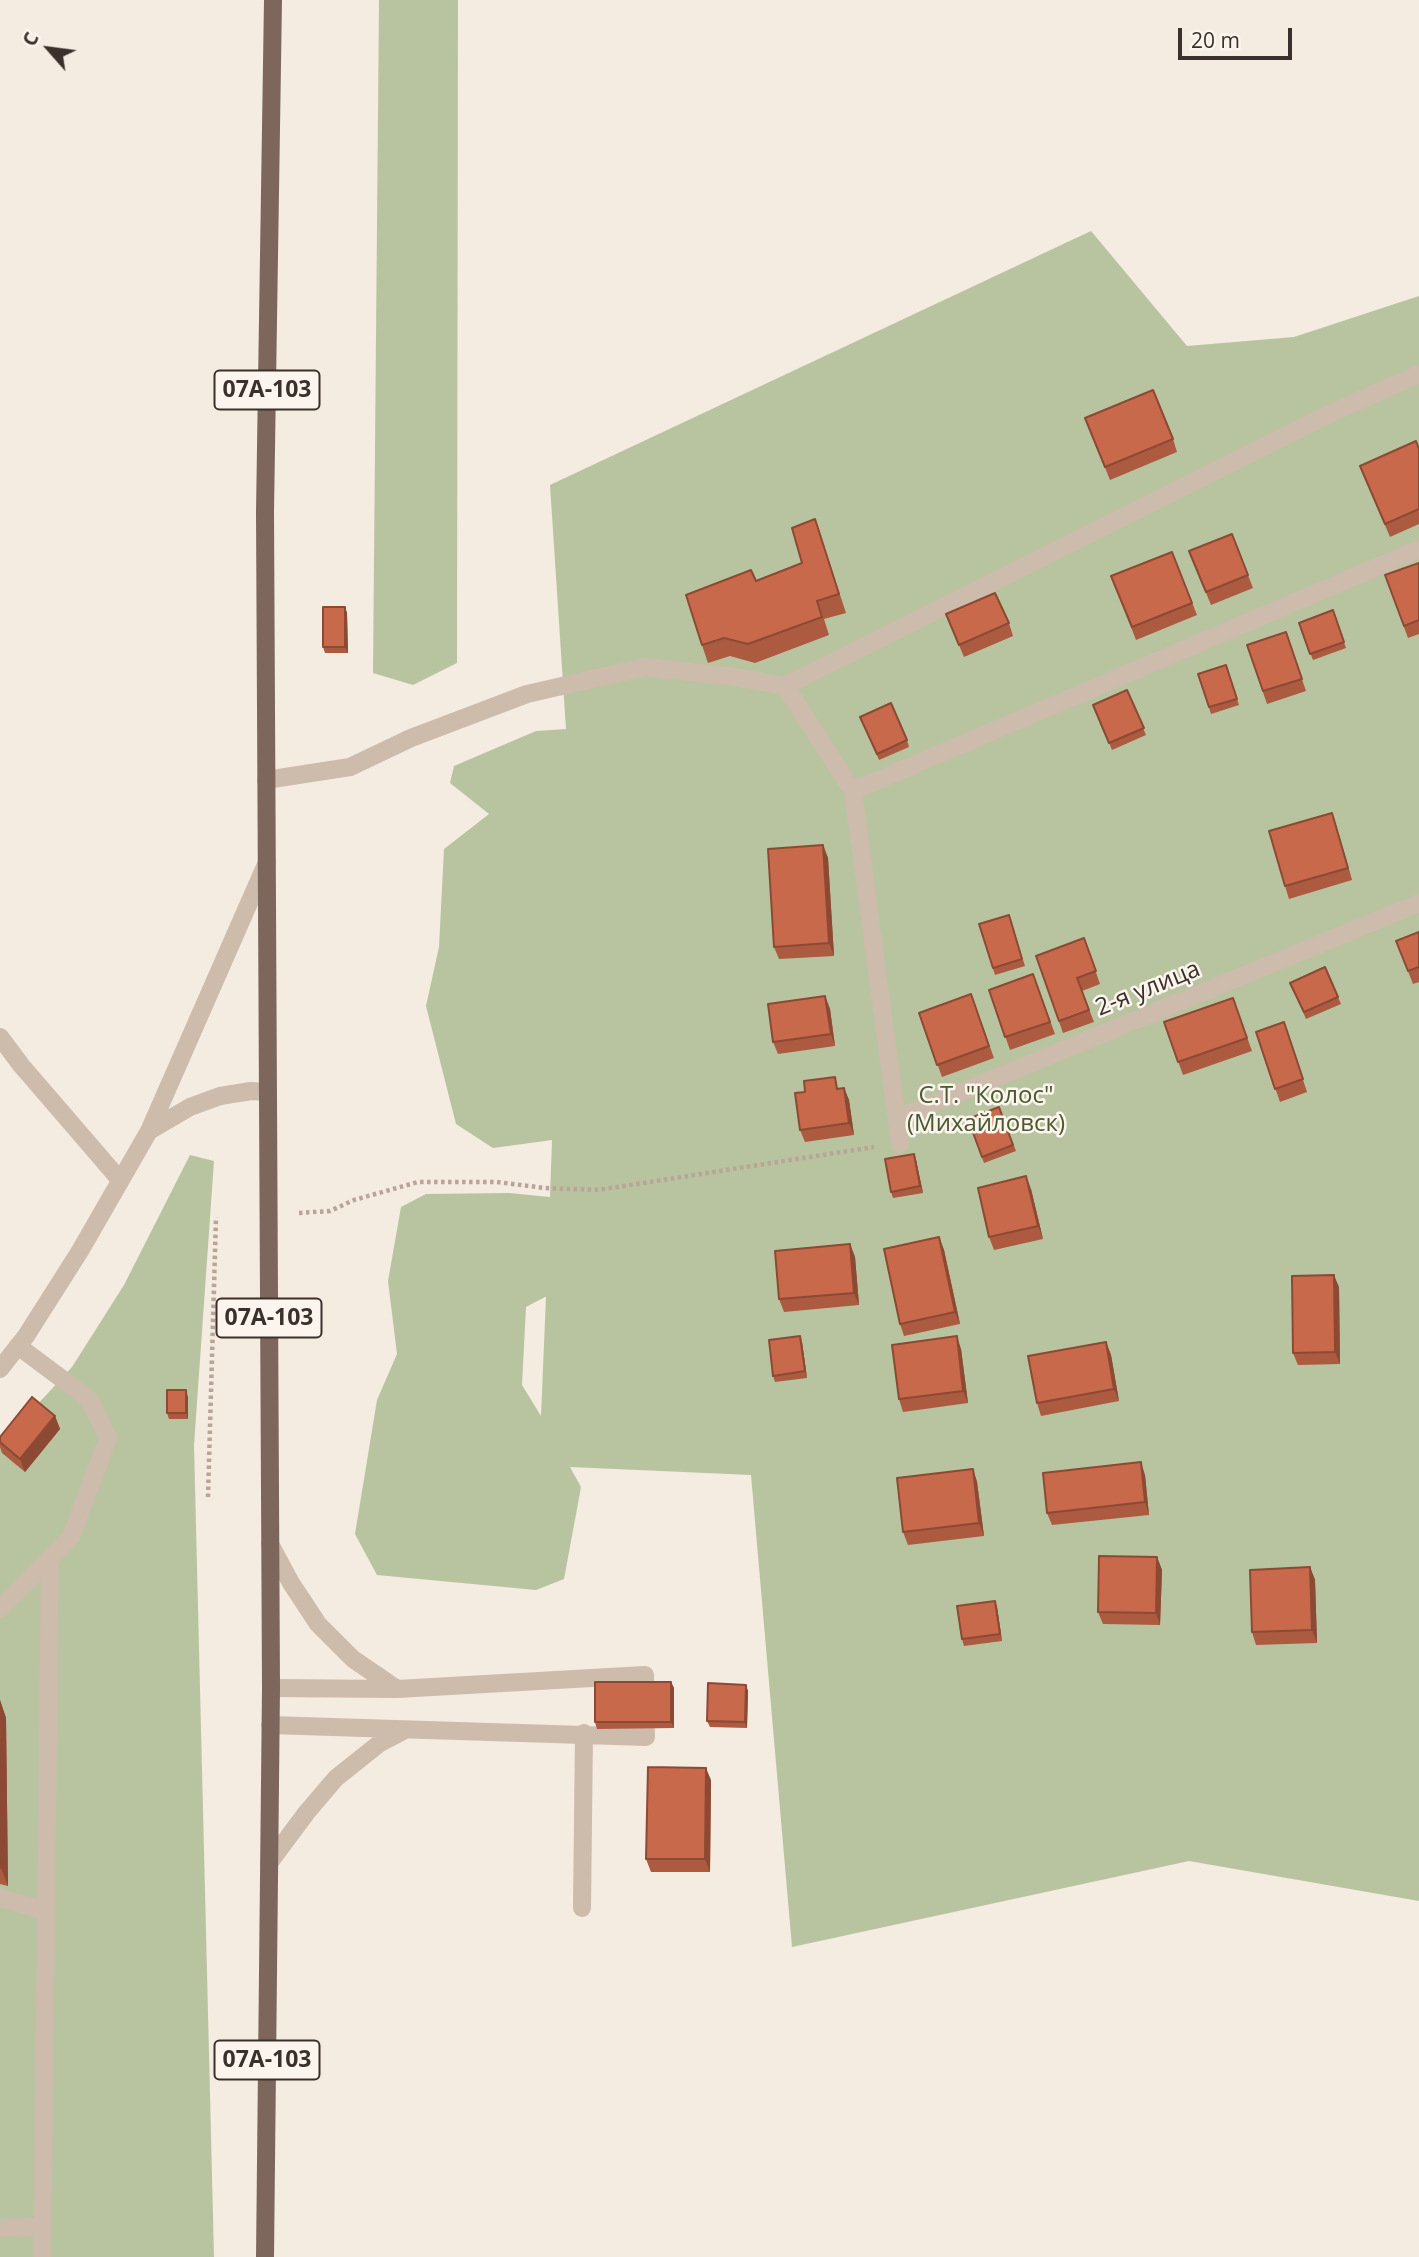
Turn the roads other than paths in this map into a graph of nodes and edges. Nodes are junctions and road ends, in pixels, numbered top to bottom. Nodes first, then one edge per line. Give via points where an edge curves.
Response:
1 (273, 0) edge
2 (1419, 374) edge
3 (1419, 549) edge
4 (785, 686) junction
5 (266, 780) junction
6 (853, 791) junction
7 (267, 862) junction
8 (1419, 904) edge
9 (0, 1037) edge
10 (268, 1092) junction
11 (896, 1119) junction
12 (149, 1131) junction
13 (900, 1144) road end
14 (120, 1180) junction
15 (18, 1346) junction
16 (0, 1368) edge
17 (270, 1544) junction
18 (50, 1559) junction
19 (0, 1609) edge
20 (271, 1688) junction
21 (397, 1689) junction
22 (271, 1725) junction
23 (410, 1728) junction
24 (584, 1733) junction
25 (269, 1863) junction
26 (0, 1898) edge
27 (582, 1908) dead end
28 (46, 1911) junction
29 (43, 2227) junction
30 (0, 2228) edge
31 (42, 2257) edge
32 (265, 2257) edge

1 - 5 main road, 07А-103
2 - 4 street via 1329,414
3 - 6 street
4 - 5 street via 645,667 527,694 411,738 350,767
4 - 6 street
5 - 7 main road, 07А-103
6 - 11 street
7 - 10 main road, 07А-103
7 - 12 street
8 - 11 street, 2-я улица
9 - 14 street
10 - 12 street via 220,1096
10 - 17 main road, 07А-103
11 - 13 street
12 - 14 street
14 - 15 street
15 - 16 street
15 - 18 street via 89,1399 108,1438 71,1537
17 - 20 main road, 07А-103
17 - 21 street via 317,1624 353,1659
18 - 19 street
18 - 28 street
20 - 21 street
20 - 22 main road, 07А-103
21 - 24 street via 645,1675 646,1737
22 - 23 street
22 - 25 main road, 07А-103
23 - 24 street
23 - 25 street via 380,1743 336,1778
24 - 27 street
25 - 32 main road, 07А-103
26 - 28 street
28 - 29 street
29 - 30 street
29 - 31 street

